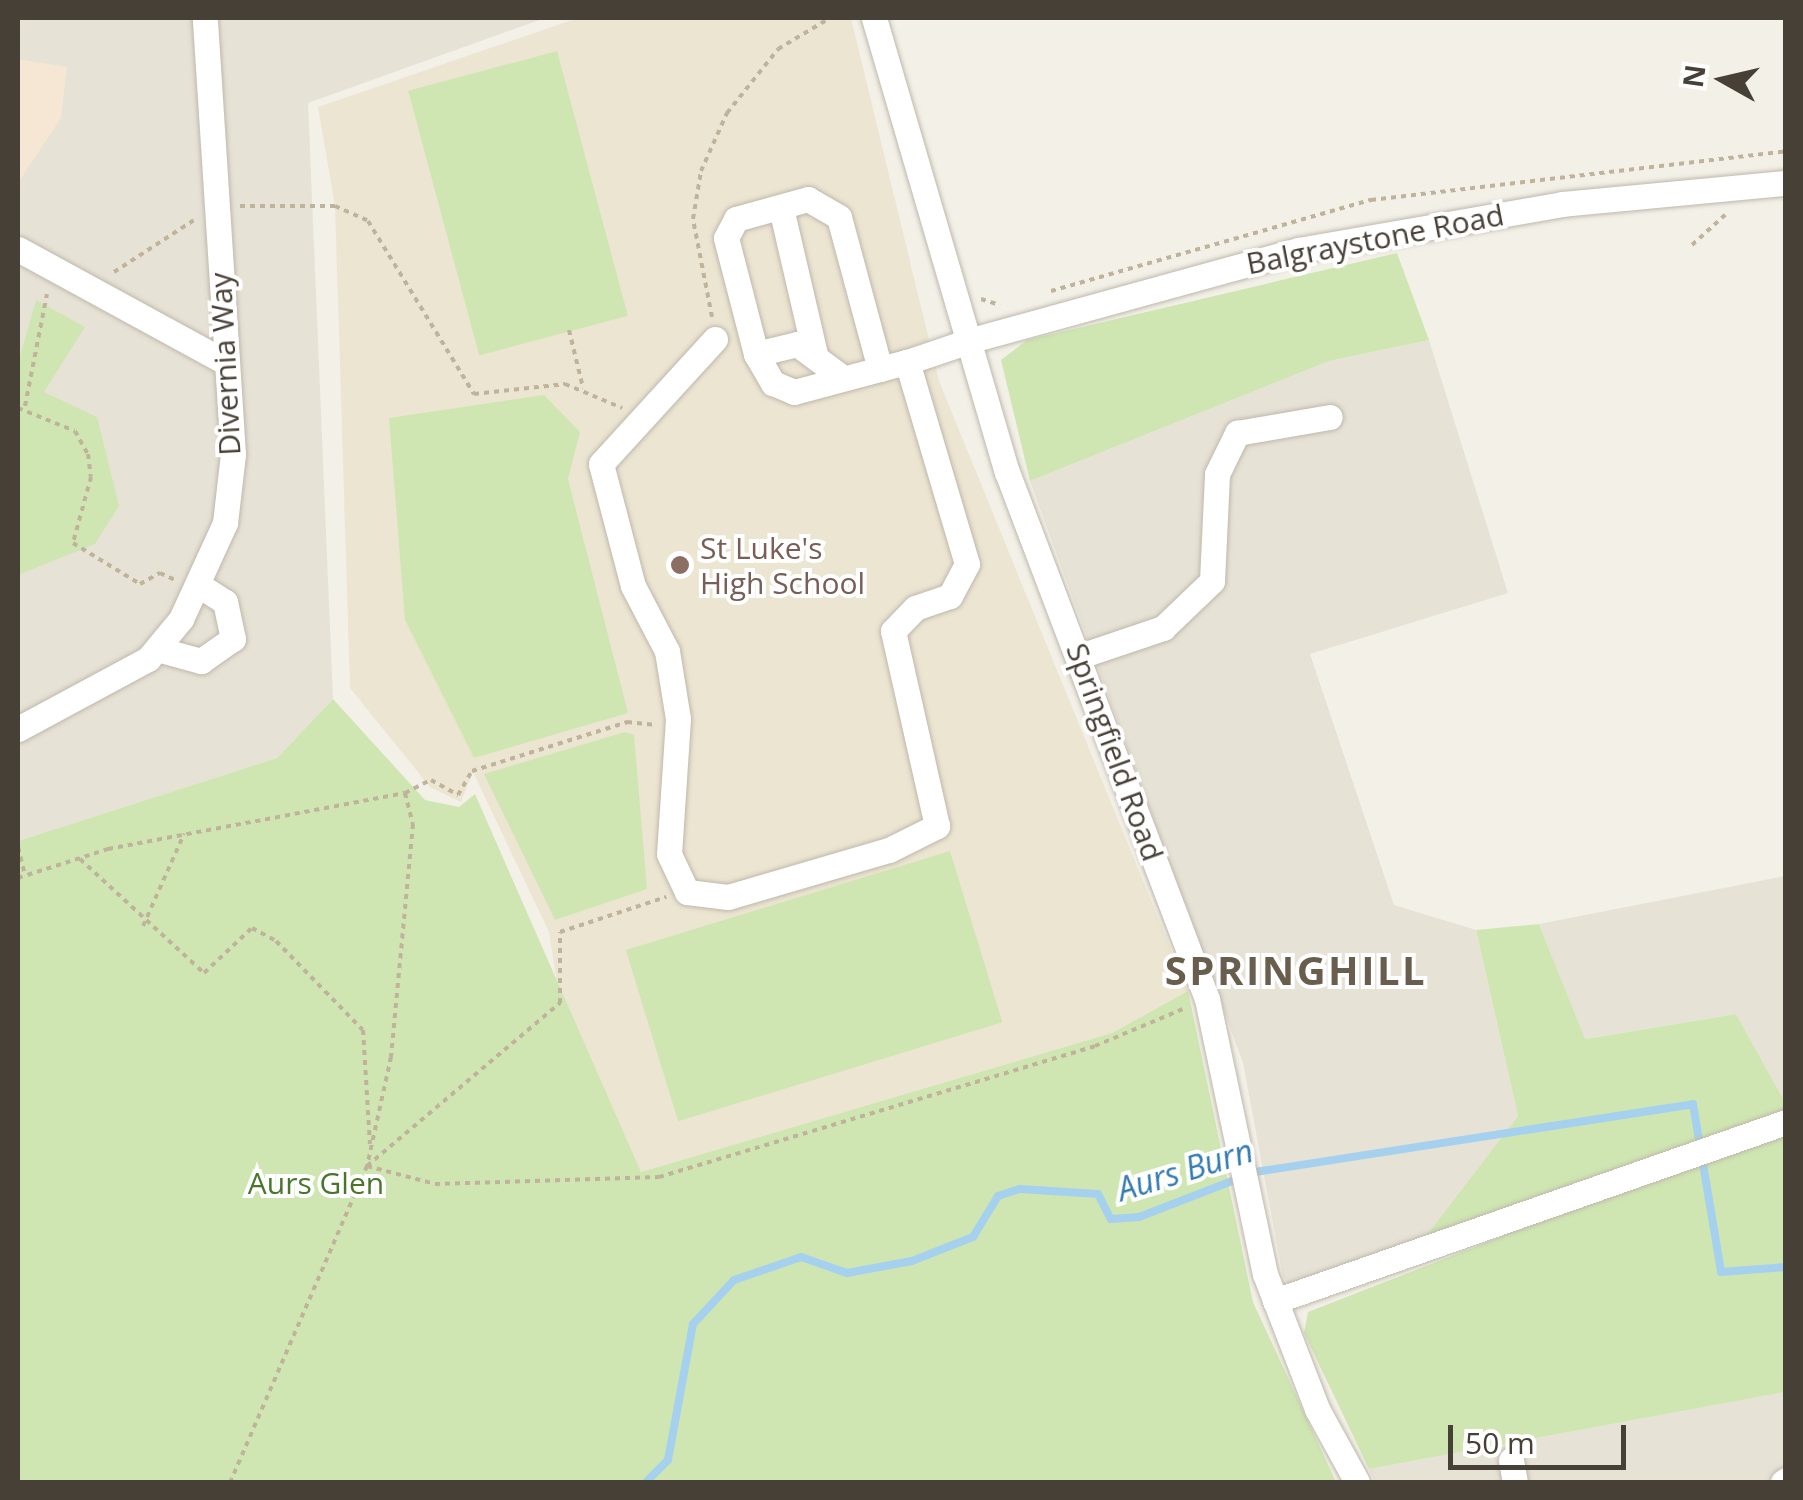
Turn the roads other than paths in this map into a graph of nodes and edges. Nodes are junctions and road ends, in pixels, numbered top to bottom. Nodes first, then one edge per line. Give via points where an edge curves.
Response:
1 (205, 18) edge
2 (874, 18) edge
3 (1786, 184) edge
4 (780, 208) junction
5 (18, 249) edge
6 (715, 339) road end
7 (972, 340) junction
8 (756, 354) junction
9 (815, 354) junction
10 (907, 362) junction
11 (227, 363) junction
12 (880, 369) junction
13 (844, 378) junction
14 (1330, 417) dead end
15 (198, 588) junction
16 (156, 648) junction
17 (1080, 656) junction
18 (18, 729) edge
19 (1786, 1122) edge
20 (1275, 1301) junction
21 (1357, 1482) edge

1 - 11 street, Divernia Way
2 - 7 street, Springfield Road
3 - 7 street, Balgraystone Road via 1413,226
4 - 8 street via 736,219 726,238
4 - 9 street
4 - 12 street via 808,199 839,217
5 - 11 street
6 - 10 street via 600,464 606,507 667,652 678,719 669,854 685,888 728,897 889,850 937,826 893,631 915,608 950,596 967,564
7 - 10 street, Balgraystone Road
7 - 17 street, Springfield Road via 1007,472
8 - 9 street via 797,344
8 - 13 street, Balgraystone Road via 773,383 794,392
9 - 13 street
10 - 12 street, Balgraystone Road
11 - 15 street, Divernia Way via 229,488
12 - 13 street, Balgraystone Road
14 - 17 street via 1236,432 1219,463 1212,581 1164,628
15 - 16 street, Divernia Way
15 - 16 street via 226,602 233,638 201,661
16 - 18 street, Divernia Way via 110,687
17 - 20 street, Springfield Road via 1207,999
19 - 20 street
20 - 21 street, Springfield Road

